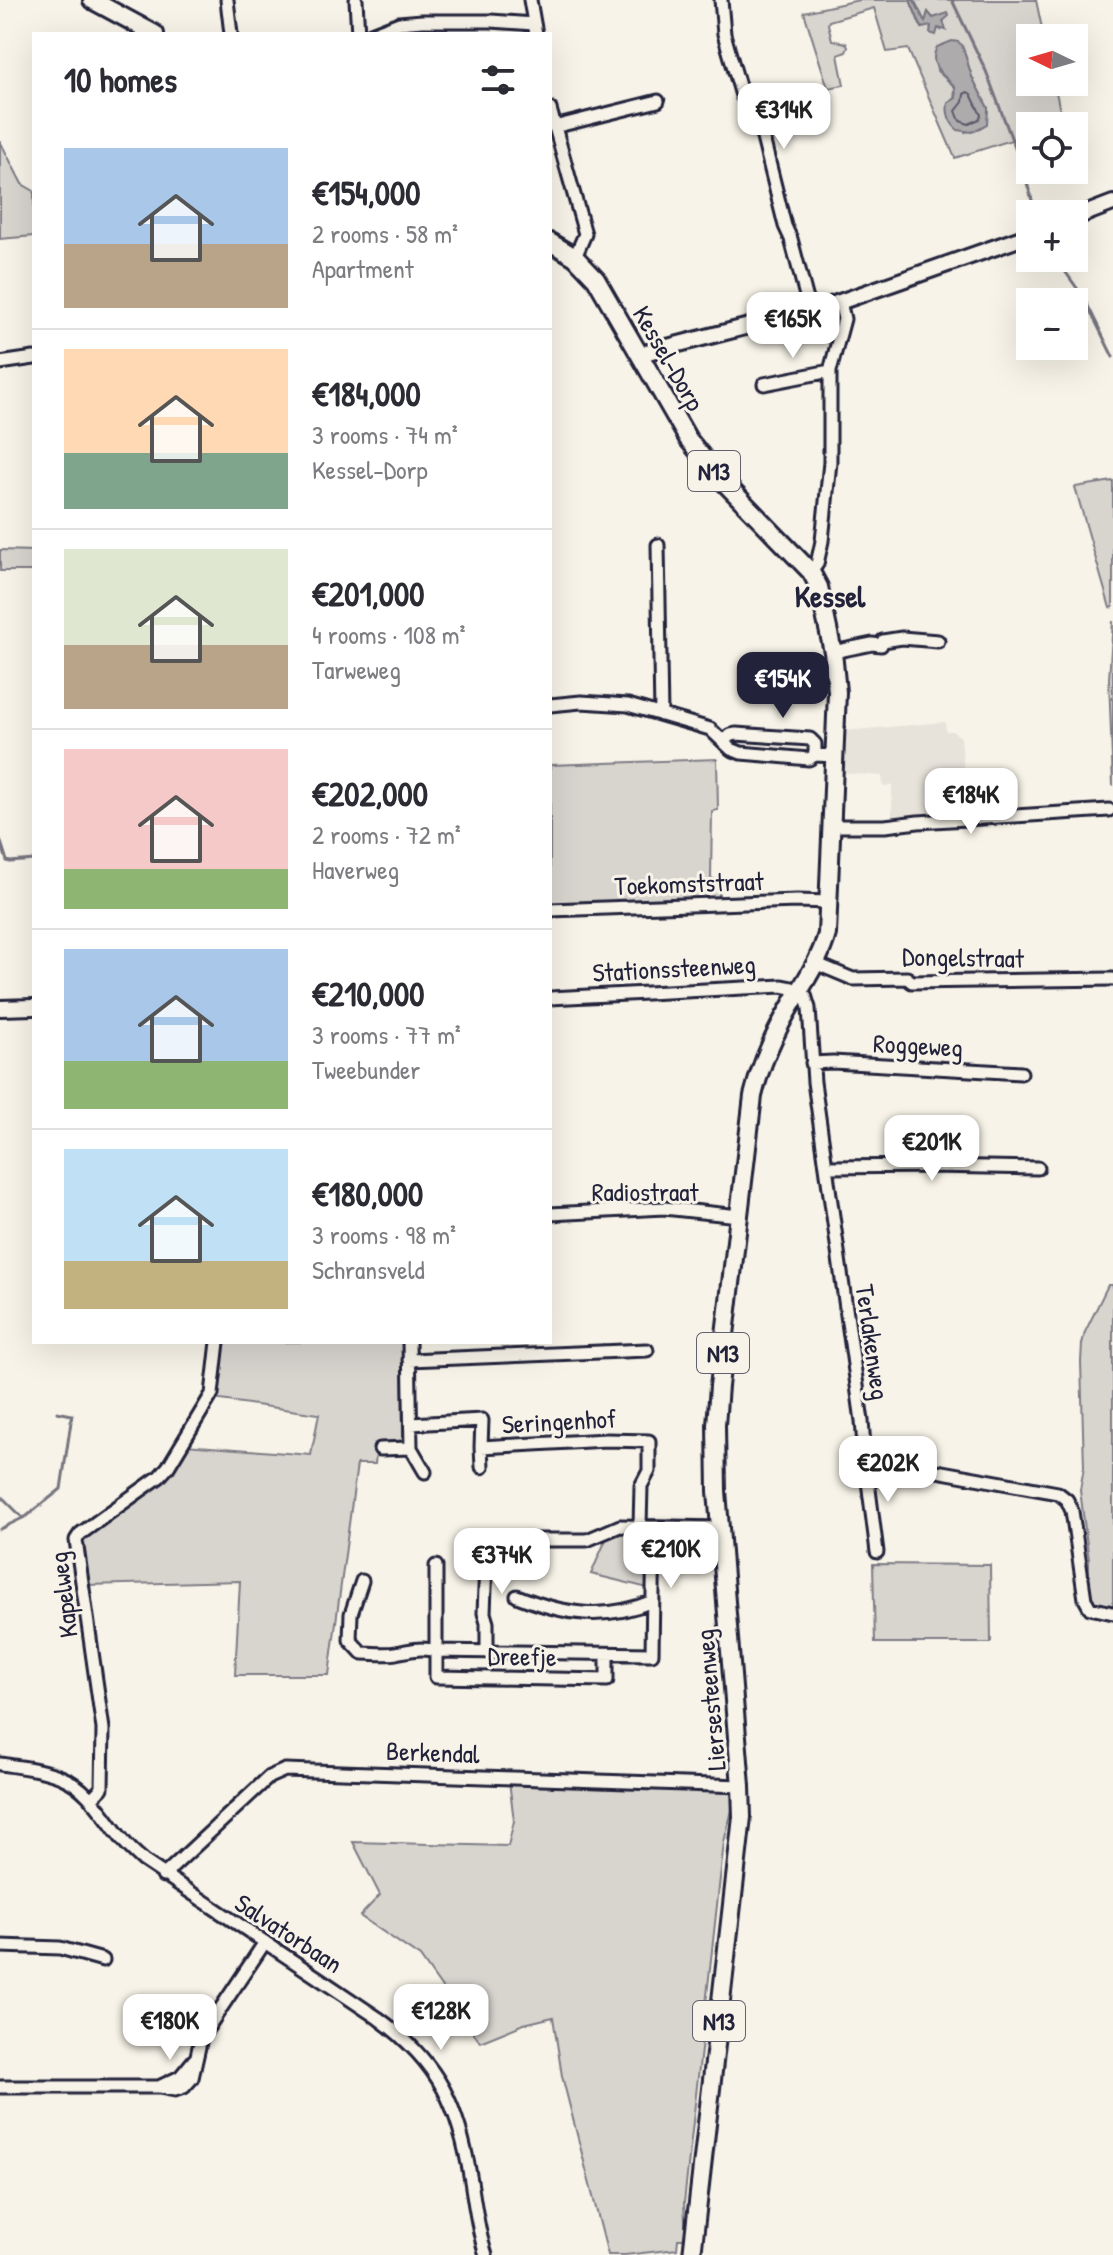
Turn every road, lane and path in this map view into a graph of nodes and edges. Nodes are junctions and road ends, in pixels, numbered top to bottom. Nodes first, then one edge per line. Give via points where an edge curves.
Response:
1 (227, 0) edge
2 (356, 0) edge
3 (530, 0) edge
4 (721, 0) edge
5 (98, 1) edge
6 (535, 29) edge
7 (152, 32) edge
8 (231, 32) edge
9 (358, 32) edge
10 (376, 32) edge
11 (658, 101) dead end
12 (552, 118) edge
13 (554, 127) junction
14 (1113, 203) edge
15 (1088, 213) edge
16 (1016, 240) edge
17 (552, 243) edge
18 (575, 257) junction
19 (840, 302) junction
20 (810, 311) junction
21 (640, 354) junction
22 (32, 358) edge
23 (0, 363) edge
24 (830, 371) junction
25 (764, 384) dead end
26 (658, 545) dead end
27 (811, 572) junction
28 (938, 641) dead end
29 (833, 652) junction
30 (552, 705) edge
31 (661, 715) junction
32 (723, 740) junction
33 (815, 755) junction
34 (835, 756) junction
35 (1109, 810) dead end
36 (832, 826) junction
37 (829, 902) junction
38 (552, 910) edge
39 (817, 964) junction
40 (1113, 979) edge
41 (799, 991) junction
42 (552, 998) edge
43 (32, 1007) edge
44 (0, 1008) edge
45 (812, 1063) junction
46 (1021, 1073) dead end
47 (826, 1167) junction
48 (1038, 1168) dead end
49 (552, 1214) edge
50 (739, 1216) junction
51 (218, 1344) edge
52 (409, 1344) edge
53 (647, 1350) dead end
54 (409, 1360) junction
55 (411, 1424) junction
56 (481, 1447) junction
57 (411, 1448) junction
58 (380, 1449) dead end
59 (865, 1458) junction
60 (482, 1467) dead end
61 (425, 1472) dead end
62 (640, 1526) junction
63 (654, 1527) junction
64 (720, 1528) junction
65 (487, 1539) junction
66 (473, 1540) dead end
67 (877, 1552) dead end
68 (436, 1566) dead end
69 (362, 1581) dead end
70 (517, 1596) dead end
71 (653, 1601) junction
72 (1113, 1613) edge
73 (436, 1651) junction
74 (487, 1652) junction
75 (607, 1654) junction
76 (0, 1764) edge
77 (741, 1786) junction
78 (91, 1799) junction
79 (163, 1876) junction
80 (265, 1942) junction
81 (0, 1946) edge
82 (103, 1960) dead end
83 (0, 2087) edge
84 (486, 2255) edge
85 (692, 2255) edge

1 - 8 street
2 - 9 street
3 - 6 street
4 - 20 street via 724,34 742,96 760,126
5 - 7 main road
6 - 10 street via 491,21 422,21
11 - 13 street
12 - 13 street
13 - 18 street via 585,234
14 - 15 street
16 - 19 street
17 - 18 main road, N13
18 - 21 main road, Kessel-Dorp / N13 via 596,279
19 - 20 street
19 - 24 street via 844,319
20 - 21 street
21 - 27 main road, Kessel-Dorp / N13 via 695,448
22 - 23 street
24 - 25 street
24 - 27 street via 829,468 822,541
26 - 31 street
27 - 29 main road, Kessel-Dorp / N13
28 - 29 street via 902,638
29 - 34 main road, Kessel-Dorp / N13
30 - 31 street via 616,704
31 - 32 street via 710,729
32 - 33 street via 741,753 809,759
32 - 33 street via 736,734 810,739
33 - 34 street
34 - 36 main road, Kessel-Dorp / N13
35 - 36 street
36 - 37 main road, Kessel-Dorp / N13
37 - 38 street, Toekomststraat
37 - 39 main road, Kessel-Dorp / N13 via 827,934
39 - 40 street, Dongelstraat via 853,979 912,982
39 - 41 main road, Liersesteenweg / N13
41 - 42 street, Stationssteenweg via 782,986
41 - 45 street, Terlakenweg via 808,1001
41 - 50 main road, Liersesteenweg / N13 via 758,1074
43 - 44 street
45 - 46 street, Roggeweg
45 - 47 street, Terlakenweg
47 - 48 street
47 - 59 street, Terlakenweg
49 - 50 street, Radiostraat via 664,1208
50 - 64 main road, Liersesteenweg / N13 via 716,1425
51 - 78 street, Kapelweg via 212,1394 168,1467 76,1540 103,1729 102,1788
52 - 54 street
53 - 54 street
54 - 55 street
55 - 56 street, Seringenhof via 482,1420
55 - 57 street
56 - 60 street
56 - 62 street, Seringenhof via 649,1441
57 - 58 street
57 - 61 street
59 - 67 street, Terlakenweg
59 - 72 street via 1058,1493 1072,1511 1085,1599 1090,1608
62 - 63 street
62 - 65 street via 620,1526 587,1540
63 - 64 street
63 - 71 street
64 - 77 main road, Liersesteenweg / N13
65 - 66 street
65 - 74 street
68 - 73 street, Dreefje
69 - 73 street via 351,1614 350,1640 362,1653
70 - 71 street via 585,1614 632,1610
71 - 75 street, Dreefje via 652,1654
73 - 74 street, Dreefje
73 - 75 street, Dreefje via 436,1677 607,1680
74 - 75 street, Dreefje
76 - 78 street, Salvatorbaan via 62,1777
77 - 79 street, Berkendal via 285,1770 269,1777
77 - 85 main road, Liersesteenweg / N13 via 742,1817
78 - 79 street, Salvatorbaan via 124,1841
79 - 80 street, Salvatorbaan
80 - 83 street via 201,2038 192,2078 184,2087
80 - 84 street, Salvatorbaan via 400,2034 430,2067 457,2117
81 - 82 street via 60,1948

